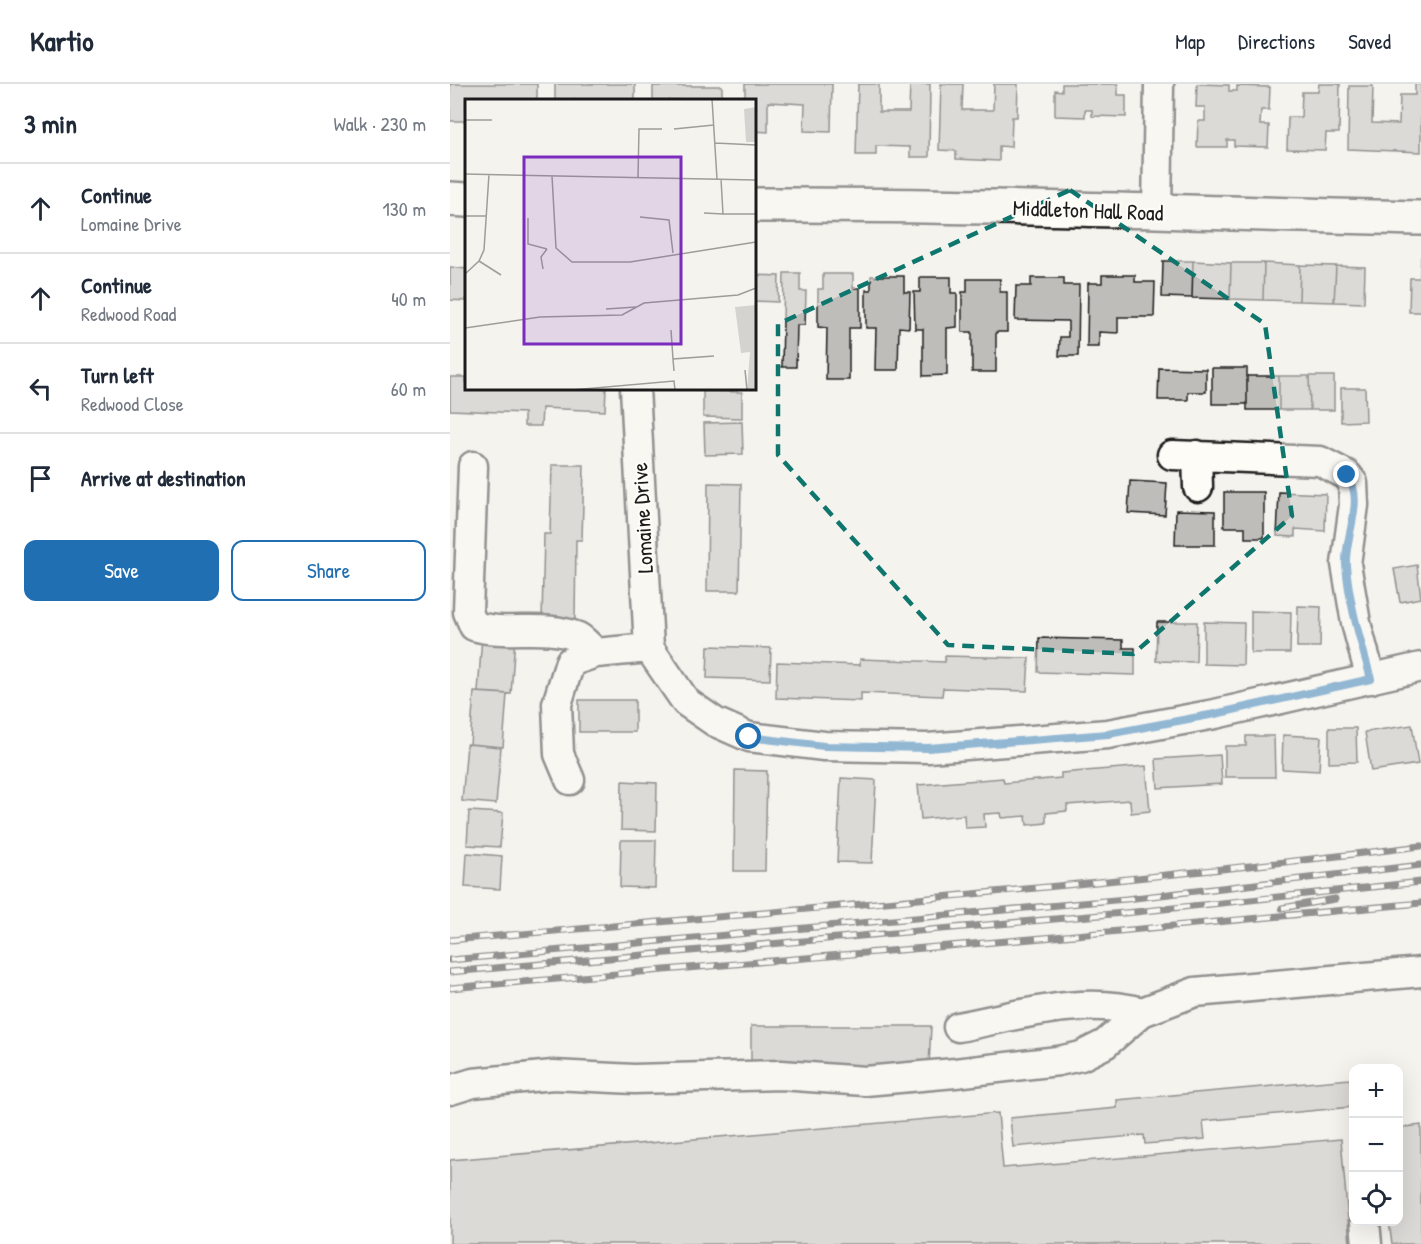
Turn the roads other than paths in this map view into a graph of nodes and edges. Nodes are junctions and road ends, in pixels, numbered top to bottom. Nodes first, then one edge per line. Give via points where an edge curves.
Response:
1 (1159, 84) edge
2 (450, 199) edge
3 (465, 200) edge
4 (756, 205) edge
5 (1157, 213) junction
6 (1421, 218) edge
7 (635, 390) edge
8 (473, 466) dead end
9 (1198, 487) dead end
10 (649, 648) junction
11 (596, 653) junction
12 (1421, 667) edge
13 (1371, 679) junction
14 (570, 780) dead end
15 (1421, 972) edge
16 (1142, 1012) junction
17 (958, 1027) dead end
18 (450, 1090) edge
19 (1365, 1226) edge
20 (1367, 1244) edge

1 - 5 street
2 - 3 main road
4 - 5 main road, Middleton Hall Road
5 - 6 main road, Middleton Hall Road
7 - 10 street, Lomaine Drive
8 - 11 street via 468,612 474,626 488,630 556,631 580,638
9 - 13 street via 1185,455 1320,461 1347,475 1353,483 1354,505 1346,564
10 - 11 street
10 - 13 street via 686,702 715,722 749,737 824,746 928,748 1108,734
11 - 14 street via 570,662 557,704 559,754
12 - 13 street
15 - 16 street via 1195,992
16 - 17 street via 1120,1006 1070,1006
16 - 18 street via 1105,1044 1081,1056 955,1073 865,1080 781,1075 634,1079 553,1075 473,1083
19 - 20 street

